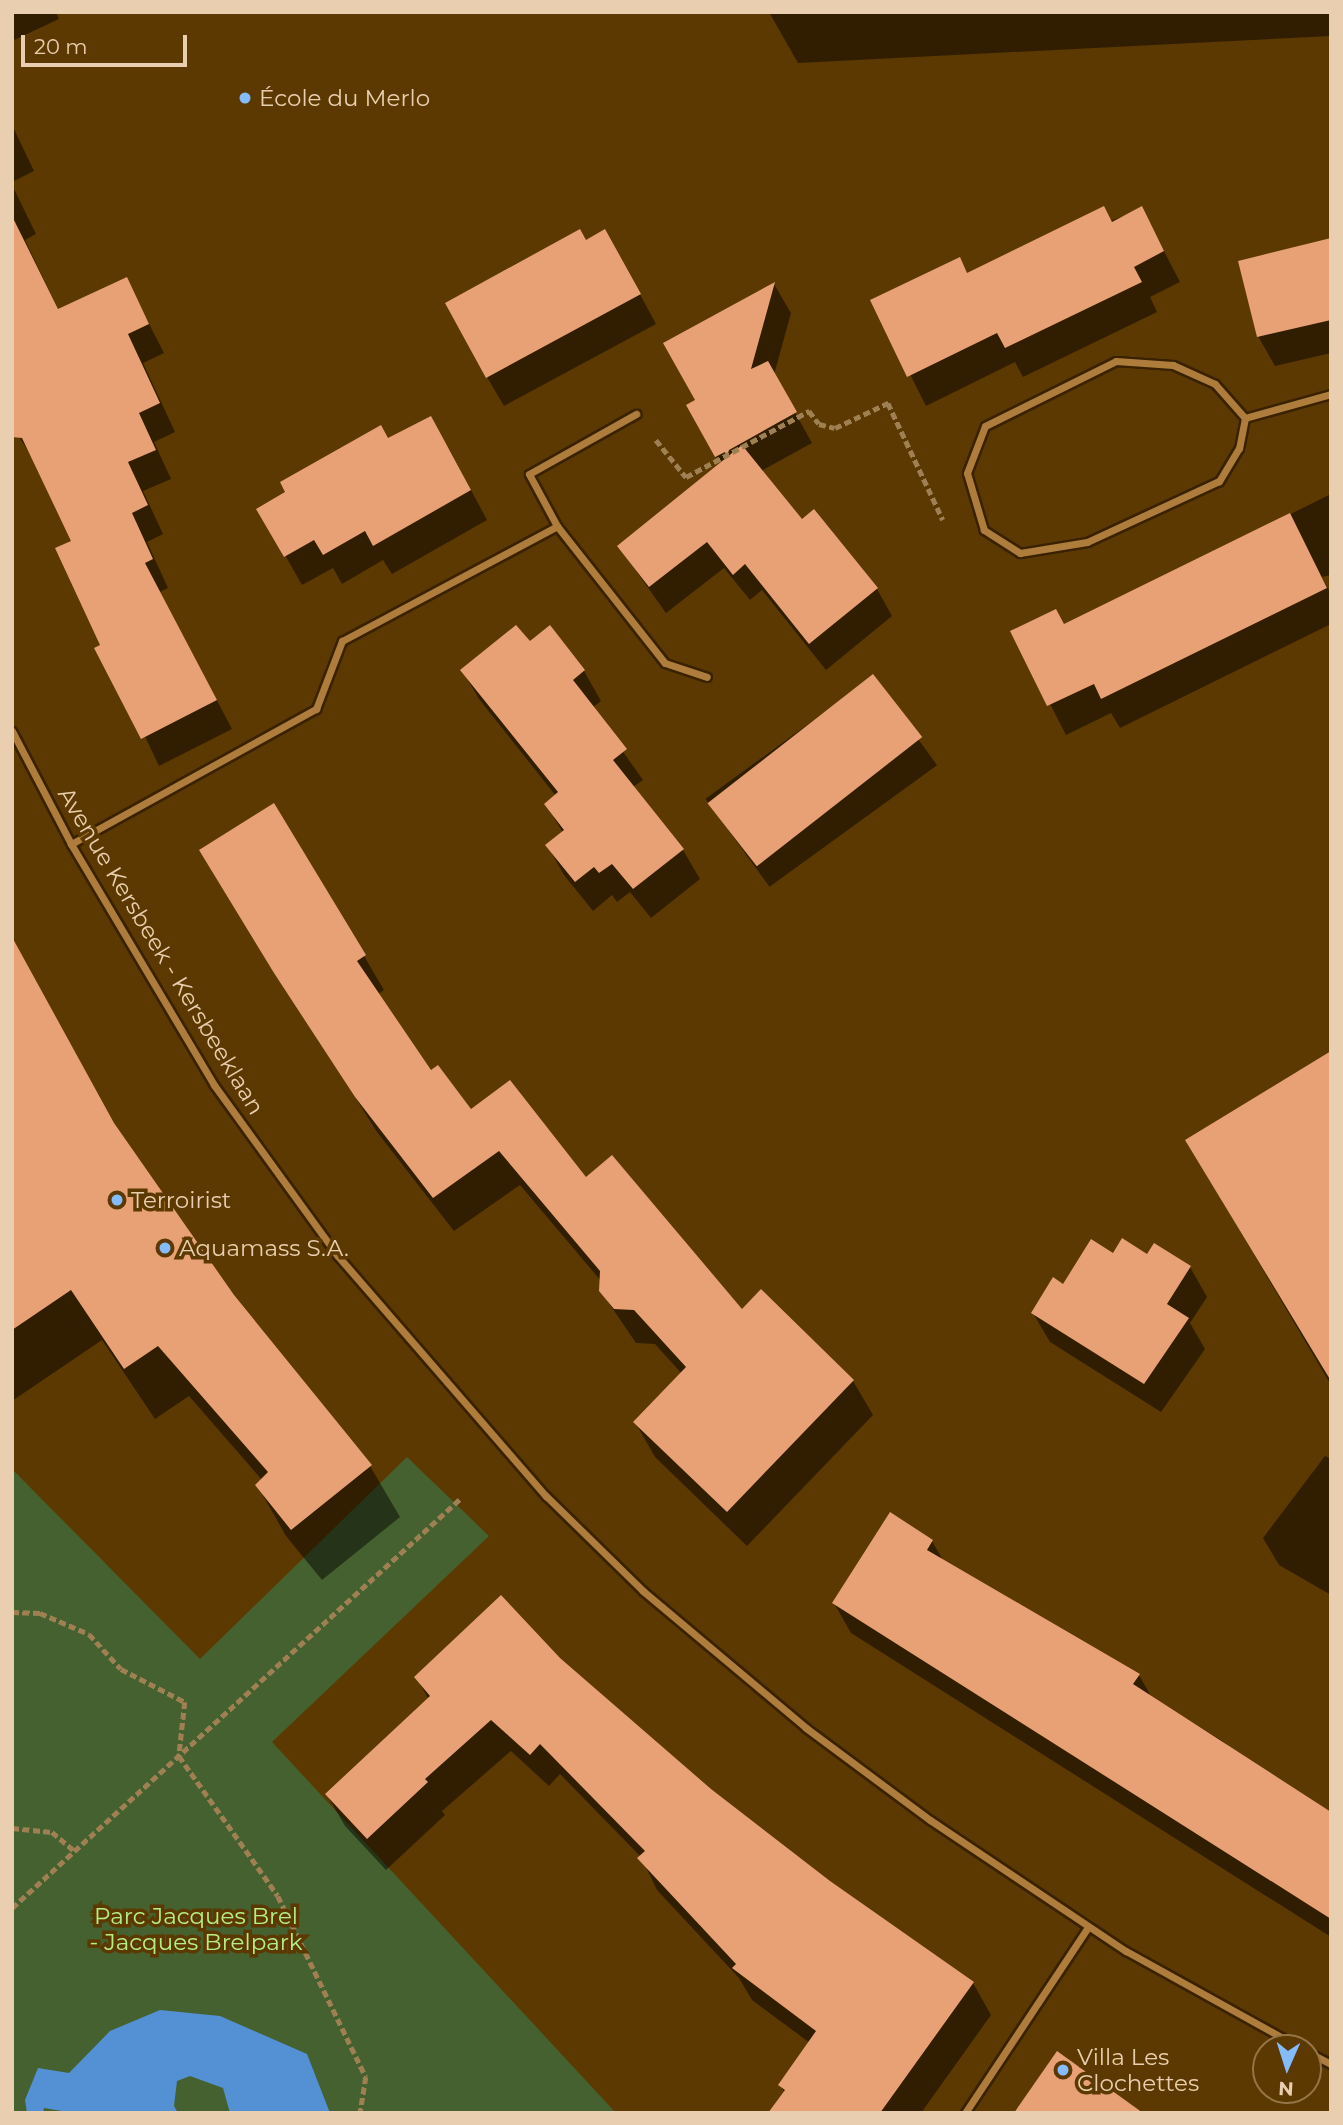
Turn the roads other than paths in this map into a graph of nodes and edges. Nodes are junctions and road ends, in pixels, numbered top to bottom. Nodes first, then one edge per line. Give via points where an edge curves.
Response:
1 (1331, 394) edge
2 (636, 414) road end
3 (1245, 418) junction
4 (557, 526) junction
5 (708, 677) dead end
6 (12, 731) edge
7 (71, 844) junction
8 (1088, 1927) junction
9 (1276, 2034) edge
10 (965, 2113) edge

1 - 3 street
2 - 4 street via 529,474
3 - 3 street via 1215,384 1173,365 1116,361 985,426 967,473 984,530 1020,553 1087,542 1219,481 1239,448
4 - 5 street via 665,663
4 - 7 street via 342,642 316,709
6 - 7 street, Avenue Kersbeek - Kersbeeklaan
7 - 8 street, Avenue Kersbeek - Kersbeeklaan via 214,1085 337,1255 546,1496 643,1591 806,1728 930,1821
8 - 9 street, Avenue Kersbeek - Kersbeeklaan
8 - 10 street

